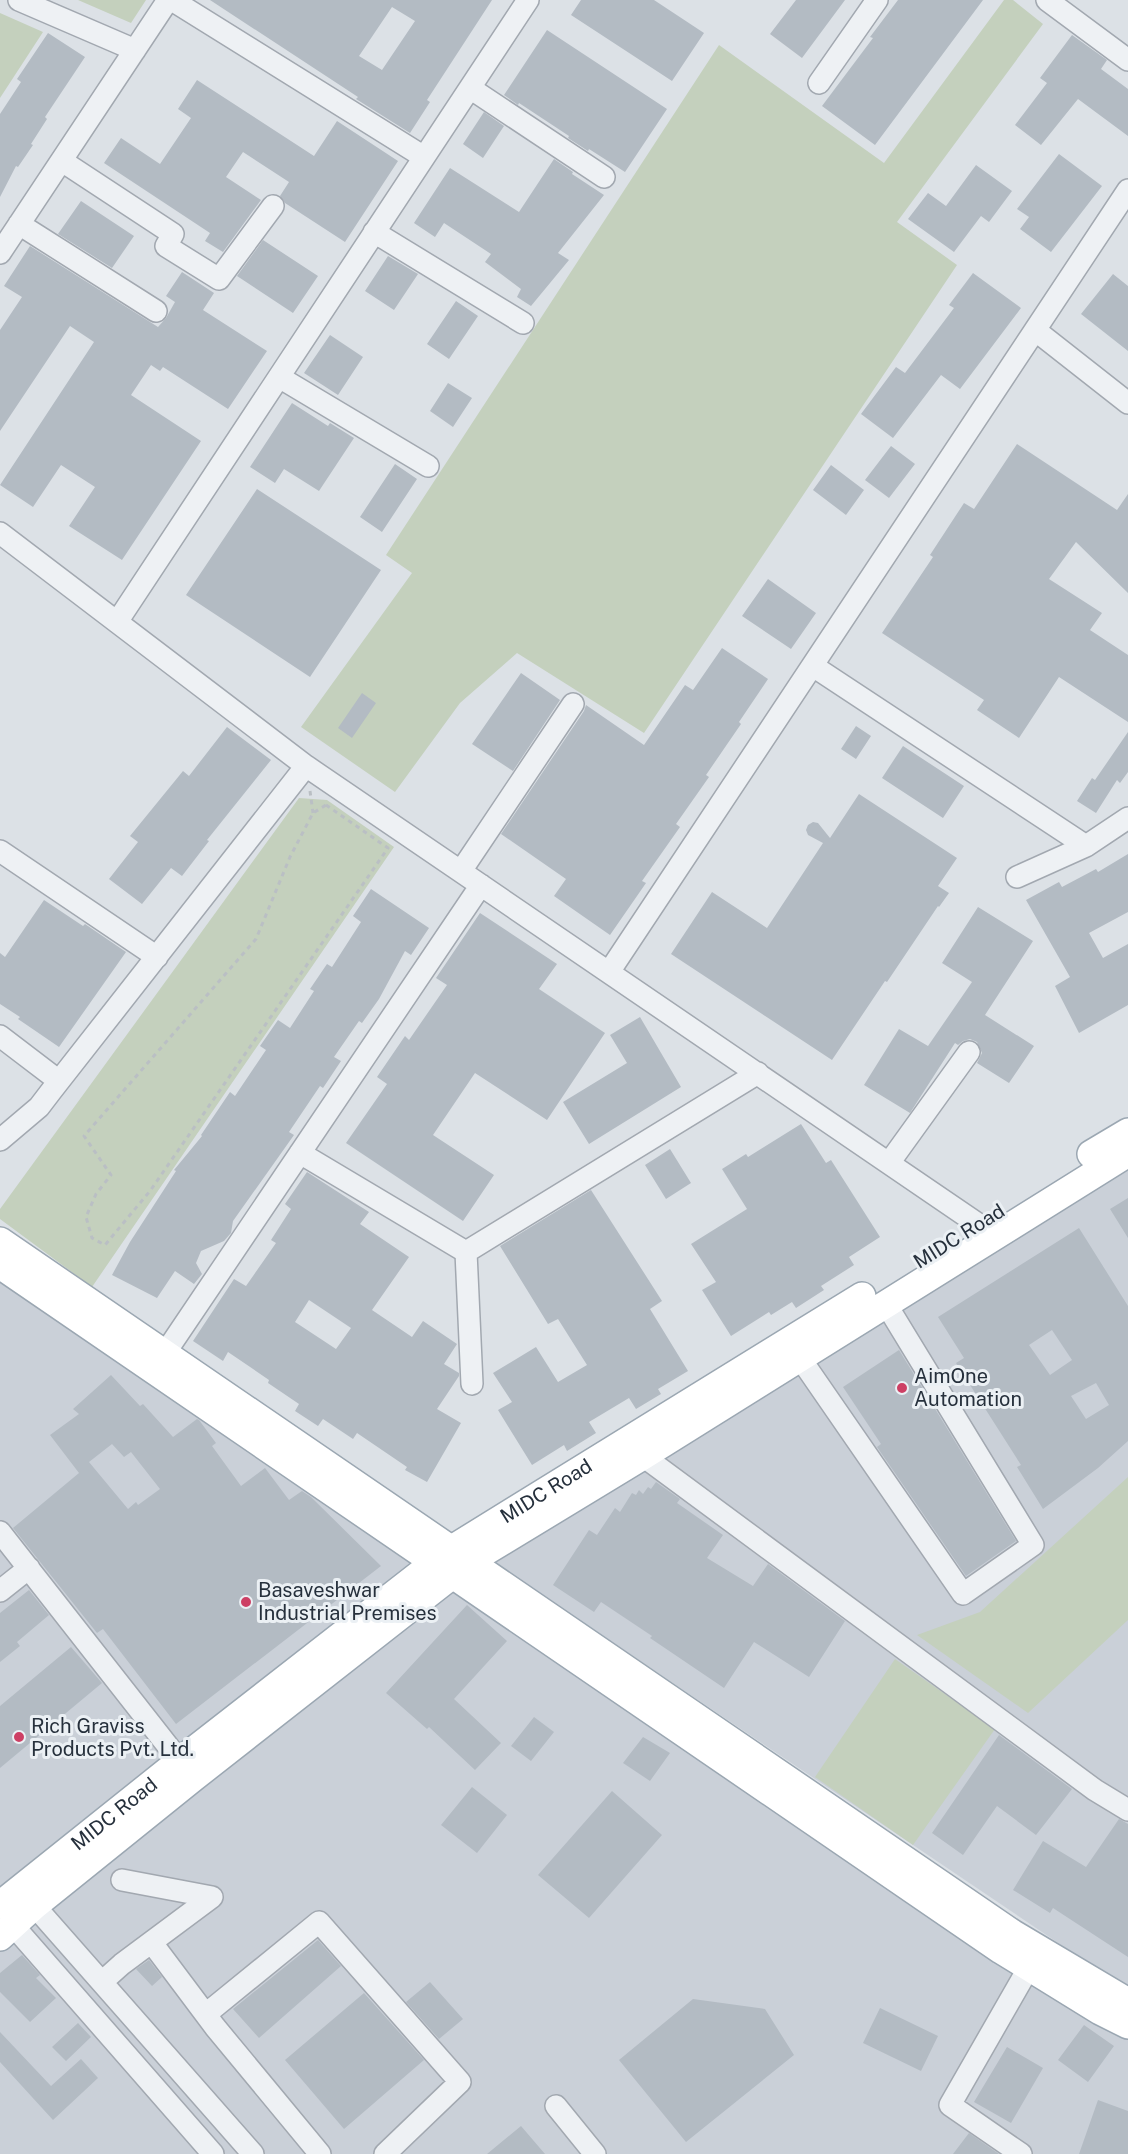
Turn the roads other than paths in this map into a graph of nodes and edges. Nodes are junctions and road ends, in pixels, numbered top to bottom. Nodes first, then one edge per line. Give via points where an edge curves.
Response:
1 (19, 0) edge
2 (170, 0) edge
3 (528, 0) edge
4 (877, 0) edge
5 (1047, 0) edge
6 (135, 50) junction
7 (1128, 60) edge
8 (819, 83) dead end
9 (470, 88) junction
10 (424, 157) junction
11 (62, 161) junction
12 (604, 177) dead end
13 (1128, 190) edge
14 (273, 206) dead end
15 (19, 224) junction
16 (374, 232) junction
17 (0, 253) edge
18 (156, 311) dead end
19 (523, 323) dead end
20 (1035, 330) junction
21 (279, 377) junction
22 (1128, 403) edge
23 (428, 466) dead end
24 (0, 533) edge
25 (117, 622) junction
26 (813, 666) junction
27 (573, 704) dead end
28 (306, 766) junction
29 (1128, 818) edge
30 (1086, 846) junction
31 (0, 851) edge
32 (461, 871) junction
33 (1017, 878) dead end
34 (481, 885) junction
35 (157, 957) junction
36 (609, 972) junction
37 (0, 1036) edge
38 (969, 1052) dead end
39 (758, 1073) junction
40 (60, 1081) junction
41 (1128, 1132) edge
42 (0, 1140) edge
43 (300, 1153) junction
44 (1128, 1153) edge
45 (889, 1163) junction
46 (986, 1230) junction
47 (0, 1240) edge
48 (466, 1252) junction
49 (0, 1265) edge
50 (885, 1304) junction
51 (800, 1358) junction
52 (159, 1362) junction
53 (472, 1384) dead end
54 (643, 1456) junction
55 (0, 1532) edge
56 (453, 1562) junction
57 (29, 1568) junction
58 (0, 1591) edge
59 (186, 1769) junction
60 (1128, 1810) edge
61 (122, 1880) dead end
62 (27, 1897) junction
63 (3, 1919) edge
64 (152, 1943) junction
65 (1034, 1958) junction
66 (103, 1981) junction
67 (1125, 2013) edge
68 (206, 2014) junction
69 (556, 2106) dead end
70 (237, 2134) junction
71 (212, 2154) edge
72 (253, 2154) edge
73 (320, 2154) edge
74 (385, 2154) edge
75 (595, 2154) edge
76 (1021, 2154) edge

1 - 6 street
2 - 6 street
2 - 10 street
3 - 9 street
4 - 8 street
5 - 7 street
6 - 11 street
9 - 10 street
9 - 12 street
10 - 16 street
11 - 14 street via 172,234 166,246 219,279
11 - 15 street
13 - 20 street
15 - 17 street
15 - 18 street
16 - 19 street
16 - 21 street
20 - 22 street
20 - 26 street
21 - 23 street
21 - 25 street
24 - 25 street
25 - 28 street
26 - 30 street
26 - 36 street
27 - 32 street
28 - 32 street
28 - 35 street
29 - 30 street
30 - 33 street
31 - 35 street
32 - 34 street
34 - 36 street
34 - 43 street
35 - 40 street
36 - 39 street
37 - 40 street
38 - 45 street
39 - 45 street
39 - 48 street
40 - 42 street via 39,1107
41 - 46 main road, MIDC Road
43 - 48 street
43 - 52 street
44 - 46 main road, MIDC Road
45 - 46 street
46 - 50 main road, MIDC Road
46 - 56 main road, MIDC Road
47 - 52 main road
48 - 53 street
49 - 52 main road
50 - 51 main road, MIDC Road
50 - 51 street via 1033,1545 963,1594
51 - 54 main road, MIDC Road
52 - 56 main road
54 - 56 main road, MIDC Road
54 - 60 street via 1095,1790
55 - 57 street
56 - 59 main road, MIDC Road
56 - 65 main road via 1001,1950
57 - 58 street
57 - 59 street
59 - 62 main road, MIDC Road
61 - 64 street via 212,1897
62 - 63 main road, MIDC Road
62 - 66 street
63 - 71 street
64 - 66 street
64 - 68 street
65 - 67 main road
65 - 76 street via 950,2105
66 - 70 street
68 - 73 street
68 - 74 street via 319,1922 460,2082
69 - 75 street
70 - 71 street
70 - 72 street

